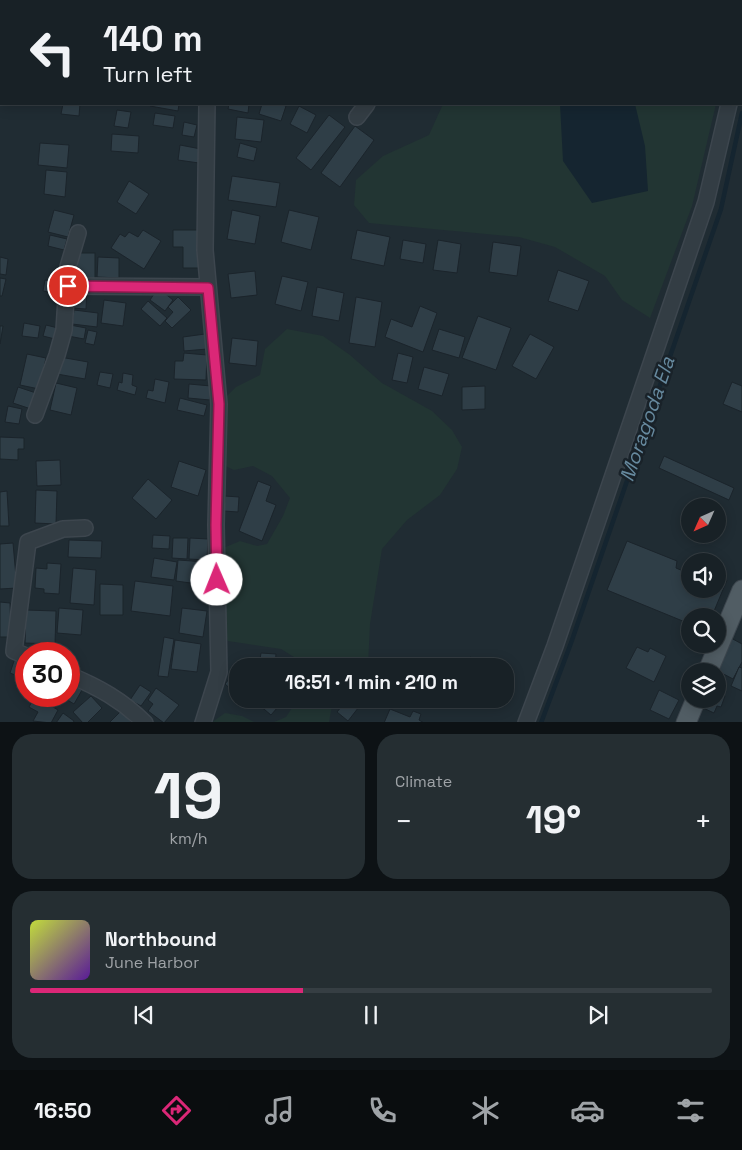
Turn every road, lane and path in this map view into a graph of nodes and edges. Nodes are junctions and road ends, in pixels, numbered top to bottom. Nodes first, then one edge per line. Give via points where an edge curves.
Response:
1 (207, 105) edge
2 (366, 105) edge
3 (729, 105) edge
4 (357, 117) dead end
5 (78, 233) dead end
6 (68, 286) junction
7 (208, 288) junction
8 (36, 414) dead end
9 (85, 528) dead end
10 (742, 590) edge
11 (15, 642) edge
12 (711, 663) edge
13 (80, 680) edge
14 (692, 708) edge
15 (145, 722) edge
16 (203, 722) edge
17 (526, 722) edge
18 (686, 722) edge

1 - 7 street via 205,250
2 - 4 street
3 - 17 street via 706,202 555,646
5 - 6 street via 68,267
6 - 7 street
6 - 8 street via 64,330
7 - 16 street via 219,404 216,525 219,672
9 - 11 street via 63,529 28,542
10 - 12 main road
13 - 15 street via 130,707
14 - 18 main road

